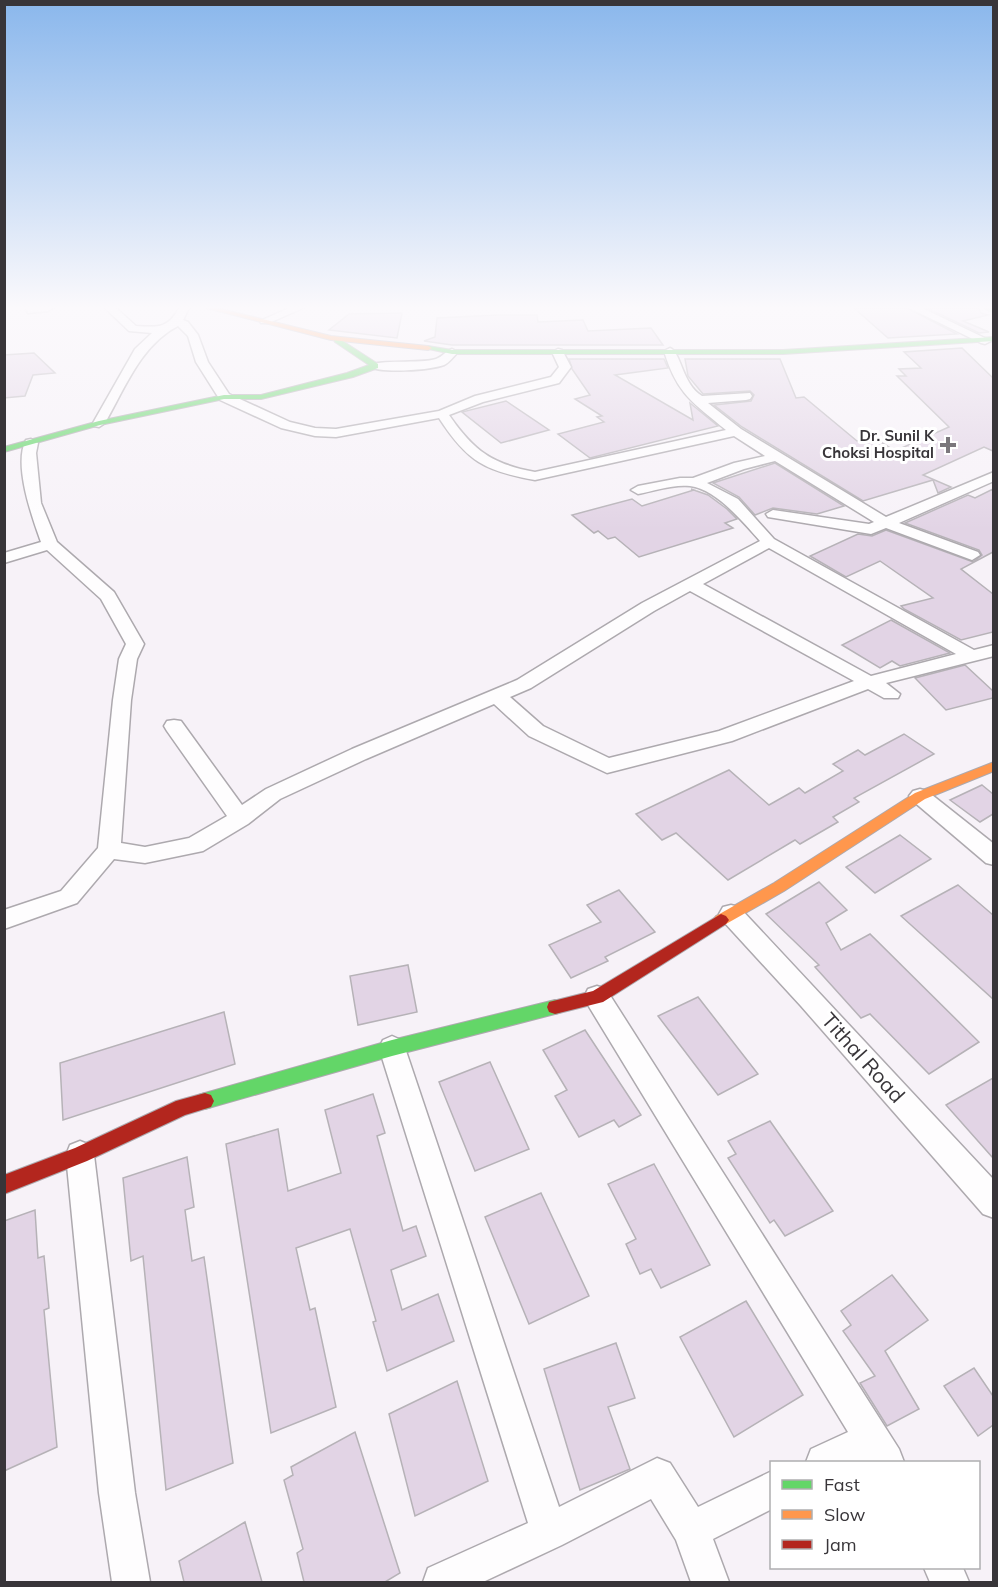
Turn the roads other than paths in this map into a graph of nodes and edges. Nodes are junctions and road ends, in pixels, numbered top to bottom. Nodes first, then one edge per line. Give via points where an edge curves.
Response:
1 (122, 382) edge
2 (215, 382) edge
3 (321, 382) edge
4 (547, 382) edge
5 (680, 382) edge
6 (746, 396) dead end
7 (225, 397) junction
8 (700, 400) junction
9 (442, 414) junction
10 (99, 423) junction
11 (736, 432) junction
12 (31, 443) junction
13 (4, 450) edge
14 (776, 457) junction
15 (993, 476) edge
16 (695, 482) junction
17 (638, 490) dead end
18 (773, 513) dead end
19 (886, 523) junction
20 (769, 542) junction
21 (50, 544) junction
22 (972, 555) dead end
23 (4, 558) edge
24 (690, 584) junction
25 (993, 650) edge
26 (971, 656) junction
27 (869, 682) junction
28 (891, 694) dead end
29 (497, 696) junction
30 (174, 726) dead end
31 (993, 766) edge
32 (920, 796) junction
33 (240, 818) junction
34 (109, 850) junction
35 (993, 857) edge
36 (731, 914) junction
37 (4, 920) edge
38 (597, 996) junction
39 (392, 1048) junction
40 (80, 1155) junction
41 (4, 1185) edge
42 (993, 1203) edge
43 (879, 1450) edge
44 (829, 1461) edge
45 (770, 1490) edge
46 (691, 1530) junction
47 (549, 1532) junction
48 (131, 1582) edge
49 (442, 1582) edge
50 (710, 1582) edge

1 - 10 street
2 - 7 street
3 - 7 street via 261,397
4 - 9 street via 479,399
5 - 8 street
6 - 8 street
7 - 9 street via 286,425 315,432 336,433
7 - 10 street
8 - 11 street
9 - 11 street via 476,456 515,473 535,476
10 - 12 street
11 - 14 street
12 - 13 street
12 - 21 street via 34,502
14 - 16 street
14 - 19 street
15 - 19 street
16 - 17 street
16 - 20 street via 733,502
18 - 19 street via 871,529
19 - 22 street
20 - 24 street
20 - 26 street
21 - 23 street
21 - 34 street via 108,596 135,644 128,659 122,700
24 - 27 street
24 - 29 street via 524,684
25 - 26 street
26 - 27 street
27 - 28 street
27 - 29 street via 725,736 608,766 536,731
29 - 33 street via 273,794
30 - 33 street
31 - 32 street
32 - 35 street
32 - 36 street
33 - 34 street via 195,845 145,855
34 - 37 street via 69,897
36 - 38 street
36 - 42 street, Tithal Road
38 - 39 street
38 - 43 street
39 - 40 street via 182,1107
39 - 47 street
40 - 41 street
40 - 48 street via 117,1493
43 - 44 street
45 - 46 street
46 - 47 street via 657,1476
46 - 50 street
47 - 49 street

